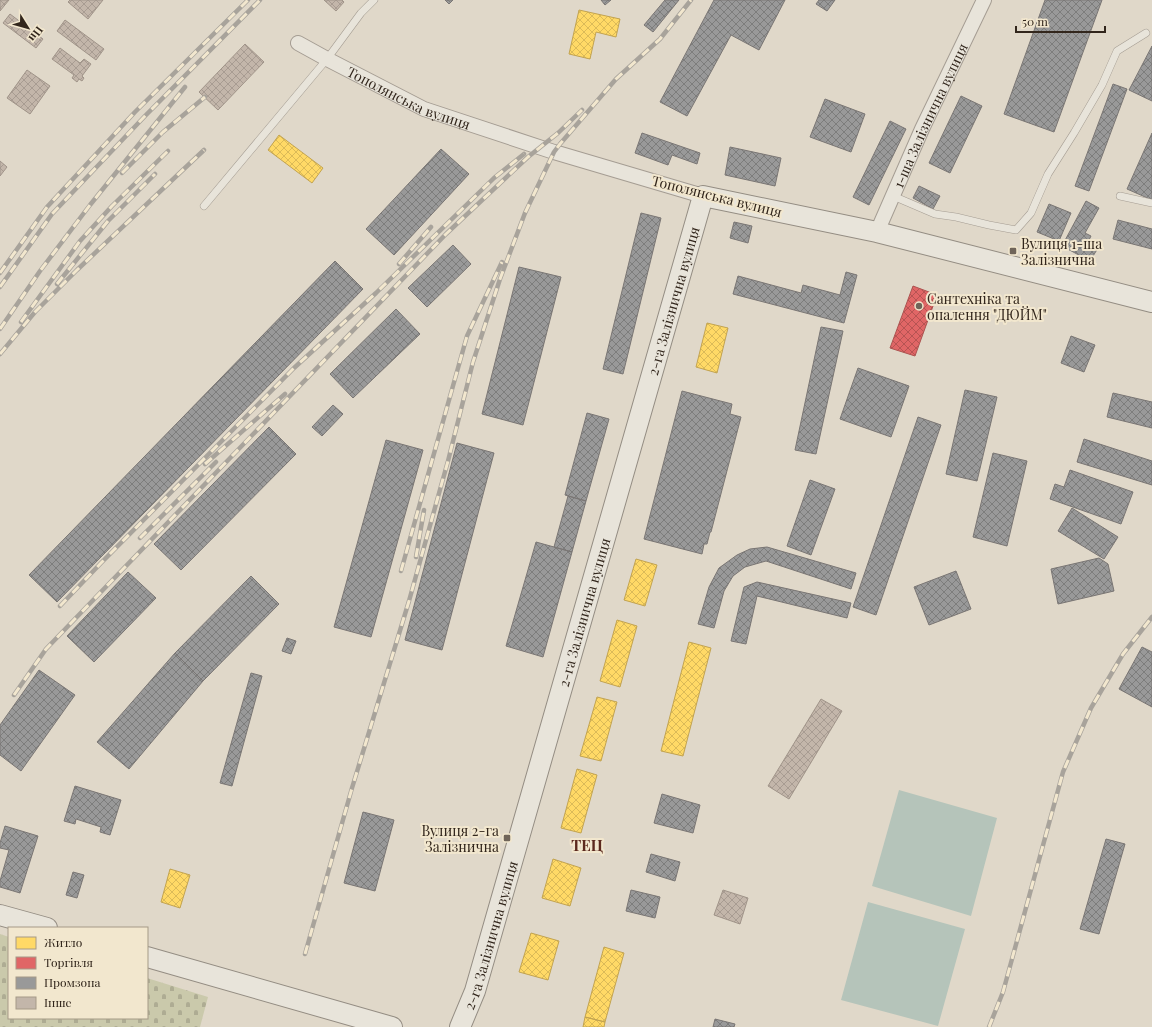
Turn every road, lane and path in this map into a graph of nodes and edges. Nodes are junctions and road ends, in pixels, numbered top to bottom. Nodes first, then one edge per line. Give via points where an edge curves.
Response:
1 (374, 0) edge
2 (984, 0) edge
3 (1146, 33) dead end
4 (298, 43) dead end
5 (327, 59) junction
6 (703, 196) junction
7 (893, 196) junction
8 (1120, 196) dead end
9 (1152, 203) edge
10 (204, 206) dead end
11 (877, 232) junction
12 (1152, 302) edge
13 (0, 915) edge
14 (42, 927) edge
15 (148, 957) edge
16 (392, 1027) edge
17 (460, 1027) edge

1 - 5 lane via 361,13
2 - 7 street, 1-ша Залізнична вулиця
3 - 7 lane via 1117,51 1102,85 1048,174 1031,213 1016,230 935,214
4 - 5 street, Тополянська вулиця
5 - 6 street, Тополянська вулиця via 424,108 554,152
5 - 10 lane
6 - 11 street, Тополянська вулиця
6 - 17 street, 2-га Залізнична вулиця via 475,991
7 - 11 street, 1-ша Залізнична вулиця
8 - 9 lane
11 - 12 street, Тополянська вулиця
13 - 14 street
15 - 16 street

